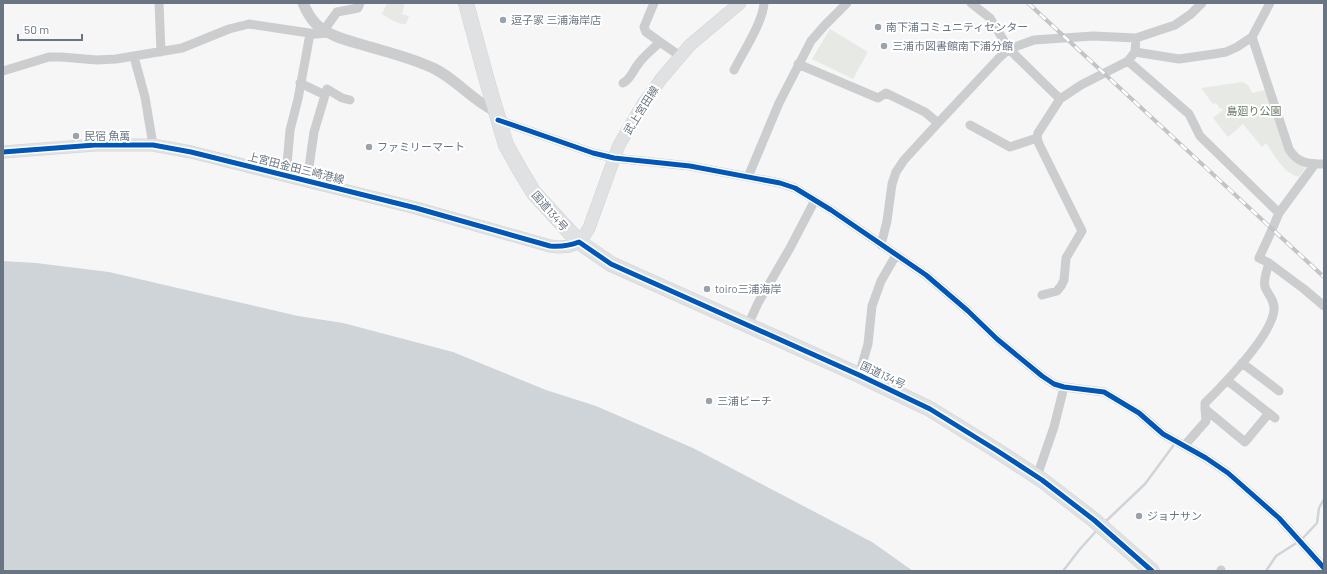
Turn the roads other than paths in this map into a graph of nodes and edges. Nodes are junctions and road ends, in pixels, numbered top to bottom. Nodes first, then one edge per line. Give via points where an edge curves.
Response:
1 (360, 3) edge
2 (466, 3) edge
3 (654, 3) edge
4 (740, 3) edge
5 (764, 3) edge
6 (847, 3) edge
7 (971, 3) edge
8 (1202, 3) edge
9 (1270, 3) edge
10 (162, 4) edge
11 (305, 4) edge
12 (326, 31) junction
13 (310, 34) junction
14 (1252, 37) junction
15 (1136, 38) junction
16 (660, 42) junction
17 (1009, 49) junction
18 (161, 52) junction
19 (1135, 52) junction
20 (680, 56) junction
21 (134, 57) junction
22 (1128, 61) junction
23 (798, 64) junction
24 (3, 70) edge
25 (734, 70) dead end
26 (300, 83) junction
27 (622, 83) dead end
28 (325, 95) junction
29 (1060, 99) junction
30 (350, 100) dead end
31 (497, 115) junction
32 (938, 123) junction
33 (970, 125) dead end
34 (1037, 138) junction
35 (153, 145) junction
36 (3, 152) edge
37 (614, 158) junction
38 (1319, 164) edge
39 (286, 176) junction
40 (748, 177) junction
41 (307, 181) junction
42 (815, 200) junction
43 (1278, 213) junction
44 (579, 242) junction
45 (881, 245) junction
46 (896, 255) junction
47 (1269, 263) junction
48 (1042, 295) dead end
49 (1324, 306) edge
50 (748, 325) junction
51 (1242, 363) junction
52 (859, 375) junction
53 (1228, 381) junction
54 (1064, 387) junction
55 (1279, 391) dead end
56 (1205, 409) junction
57 (1184, 446) junction
58 (1037, 476) junction
59 (1324, 566) edge
60 (1152, 571) edge

1 - 12 street via 358,8 337,12
2 - 31 highway, 国道134号
3 - 16 street via 644,27 646,32
4 - 20 main road, 武上宮田線
5 - 25 street
6 - 23 street via 811,41
7 - 17 street via 990,18
8 - 15 street via 1175,26
9 - 14 street
10 - 18 street
11 - 12 street via 313,21
12 - 13 street via 318,35
12 - 31 street via 435,69
13 - 18 street via 249,24 229,29 182,48
13 - 26 street
14 - 19 street via 1226,52 1179,59
14 - 38 street via 1292,156 1304,163
15 - 17 street via 1093,36 1034,40
15 - 19 street
16 - 20 street
16 - 27 street via 638,64 627,81
17 - 29 street
17 - 32 street
18 - 21 street
19 - 22 street
20 - 37 main road, 武上宮田線 via 643,104
21 - 24 street via 108,60 49,57
21 - 35 street via 146,97
22 - 29 street
22 - 43 street via 1190,114 1200,136
23 - 32 street via 878,98 886,93 925,112
23 - 40 street
26 - 28 street
26 - 39 street via 290,130
28 - 30 street via 327,89
28 - 41 street via 314,132
29 - 34 street
31 - 37 street via 593,153
31 - 44 highway, 国道134号 via 506,145 534,193
32 - 45 street via 896,172
33 - 34 street via 1010,147
34 - 48 street via 1082,231 1066,258 1061,286 1057,291
35 - 36 main road, 上宮田金田三崎港線 via 95,145
35 - 39 main road, 上宮田金田三崎港線
37 - 40 street via 690,166
37 - 44 main road, 武上宮田線 via 589,228
38 - 43 street
39 - 41 main road, 上宮田金田三崎港線
40 - 42 street via 795,188
41 - 44 main road, 上宮田金田三崎港線 via 416,208 550,246 570,246
42 - 45 street
42 - 50 street
43 - 47 street via 1259,258
44 - 50 highway, 国道134号 via 610,264
45 - 46 street
46 - 52 street via 881,281 872,306 868,344
46 - 54 street via 926,276 1042,376
47 - 49 street
47 - 51 street via 1264,278 1265,287 1275,308 1273,317 1258,344
50 - 52 highway, 国道134号
51 - 53 street
51 - 55 street
52 - 58 highway, 国道134号 via 936,413
53 - 56 street via 1205,403
53 - 56 street via 1272,415 1245,442
54 - 57 street via 1104,392 1139,413 1163,434
54 - 58 street via 1054,428
56 - 57 street via 1206,421
57 - 59 street via 1228,473 1279,518
58 - 60 highway, 国道134号 via 1107,530

